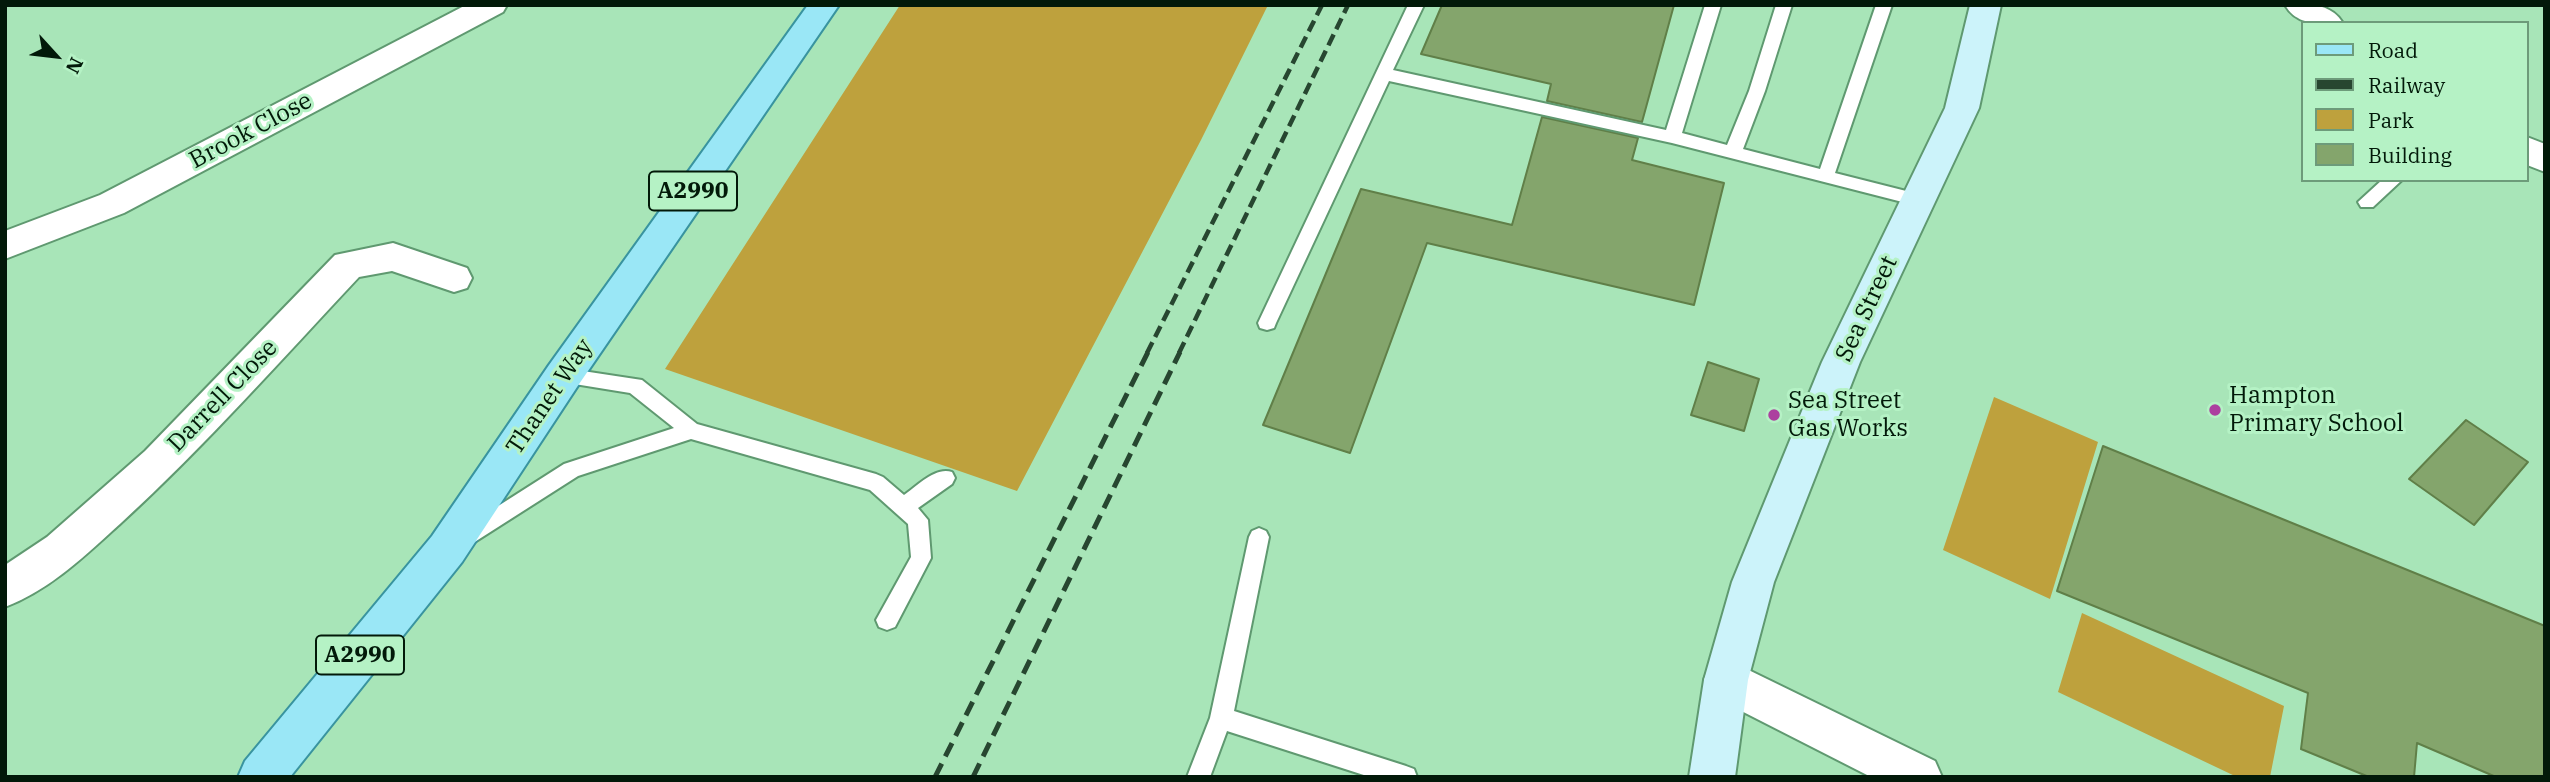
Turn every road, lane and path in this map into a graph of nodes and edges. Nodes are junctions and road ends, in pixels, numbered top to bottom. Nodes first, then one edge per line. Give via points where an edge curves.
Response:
1 (492, 5) edge
2 (824, 5) edge
3 (1416, 5) edge
4 (1713, 5) edge
5 (1784, 5) edge
6 (1884, 5) edge
7 (1986, 5) edge
8 (2300, 5) edge
9 (2324, 21) edge
10 (1384, 74) junction
11 (1672, 137) junction
12 (2529, 150) edge
13 (1733, 152) junction
14 (2545, 160) edge
15 (1825, 178) junction
16 (2392, 182) edge
17 (1918, 200) junction
18 (2367, 202) dead end
19 (5, 246) edge
20 (454, 278) dead end
21 (1267, 323) dead end
22 (563, 376) junction
23 (691, 431) junction
24 (945, 478) dead end
25 (903, 507) junction
26 (1259, 537) dead end
27 (447, 549) junction
28 (5, 588) edge
29 (887, 620) dead end
30 (1726, 680) junction
31 (1222, 718) junction
32 (261, 777) edge
33 (1198, 777) edge
34 (1406, 777) edge
35 (1712, 777) edge
36 (1919, 777) edge

1 - 19 street, Brook Close via 112,204
2 - 22 main road, Thanet Way / A2990
3 - 10 lane
4 - 11 lane
5 - 13 lane
6 - 15 lane
7 - 17 main road, Sea Street via 1962,108
8 - 9 street
10 - 11 lane
10 - 21 lane
11 - 13 lane
12 - 14 street
13 - 15 lane
15 - 17 lane
16 - 18 lane
17 - 30 main road, Sea Street via 1841,362 1753,582
20 - 28 street, Darrell Close via 393,257 348,265 159,463 62,550
22 - 23 lane via 635,386
22 - 27 main road, Thanet Way / A2990
23 - 25 lane via 876,483
23 - 27 lane via 572,470
24 - 25 lane
25 - 29 lane via 918,520 920,558
26 - 31 lane
27 - 32 main road, Thanet Way / A2990
30 - 35 main road, Sea Street
30 - 36 street
31 - 33 lane
31 - 34 lane

